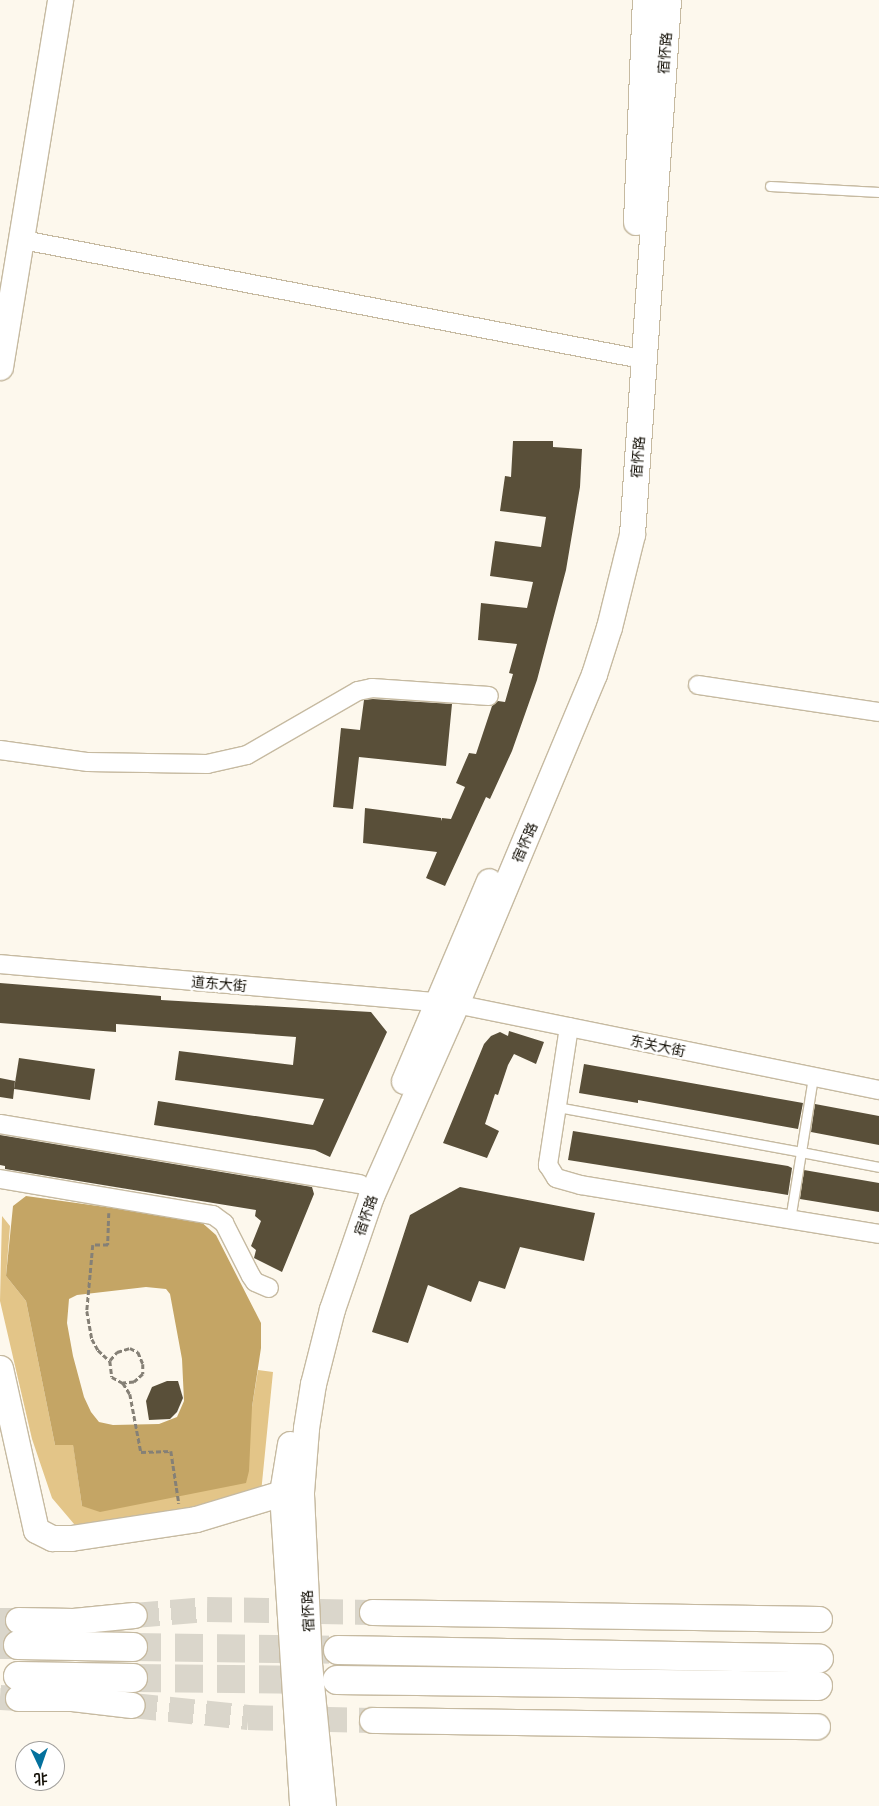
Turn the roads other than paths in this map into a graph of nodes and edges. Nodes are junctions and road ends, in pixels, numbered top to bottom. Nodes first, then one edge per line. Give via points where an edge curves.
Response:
1 (60, 0) edge
2 (645, 0) edge
3 (668, 0) edge
4 (770, 186) dead end
5 (879, 192) edge
6 (22, 240) junction
7 (631, 357) junction
8 (0, 367) edge
9 (698, 685) dead end
10 (489, 696) dead end
11 (879, 712) edge
12 (0, 750) edge
13 (0, 964) edge
14 (447, 1002) junction
15 (570, 1027) junction
16 (813, 1077) junction
17 (879, 1090) edge
18 (557, 1107) junction
19 (0, 1124) edge
20 (801, 1152) junction
21 (879, 1167) edge
22 (0, 1179) edge
23 (360, 1184) junction
24 (790, 1220) junction
25 (879, 1234) edge
26 (269, 1288) dead end
27 (0, 1368) edge
28 (282, 1493) junction
29 (372, 1612) tunnel mouth
30 (134, 1615) tunnel mouth
31 (819, 1619) dead end
32 (18, 1633) joint
33 (133, 1647) tunnel mouth
34 (338, 1650) tunnel mouth
35 (819, 1658) dead end
36 (300, 1663) junction
37 (133, 1678) tunnel mouth
38 (337, 1680) tunnel mouth
39 (818, 1686) dead end
40 (18, 1687) joint
41 (132, 1705) tunnel mouth
42 (372, 1720) tunnel mouth
43 (817, 1726) dead end
44 (310, 1804) edge

1 - 6 main road
2 - 7 main road, 宿怀路
3 - 14 main road, 宿怀路 via 632,534 594,674
4 - 5 lane
6 - 7 street
6 - 8 main road
7 - 14 main road, 宿怀路 via 617,529 579,672
9 - 11 street
10 - 12 street via 372,688 358,690 247,755 207,764 88,762
13 - 14 street, 道东大街
14 - 15 street, 东关大街
14 - 23 main road, 宿怀路
14 - 36 main road, 宿怀路 via 371,1196 332,1309 313,1384 301,1492
15 - 16 street, 东关大街
15 - 18 street
16 - 17 street, 东关大街
16 - 20 lane
18 - 20 lane
18 - 24 street via 548,1164 556,1178
19 - 23 street
20 - 21 lane
20 - 24 lane
22 - 26 street via 213,1214 224,1223 255,1282
23 - 28 main road, 宿怀路 via 319,1303 302,1373
24 - 25 street
27 - 28 main road via 36,1530 52,1538 72,1538 196,1519
28 - 36 main road, 宿怀路
29 - 31 main road
30 - 32 main road via 73,1621
32 - 33 main road
34 - 35 main road
36 - 44 main road
37 - 40 main road
38 - 39 main road
40 - 41 main road
42 - 43 main road

